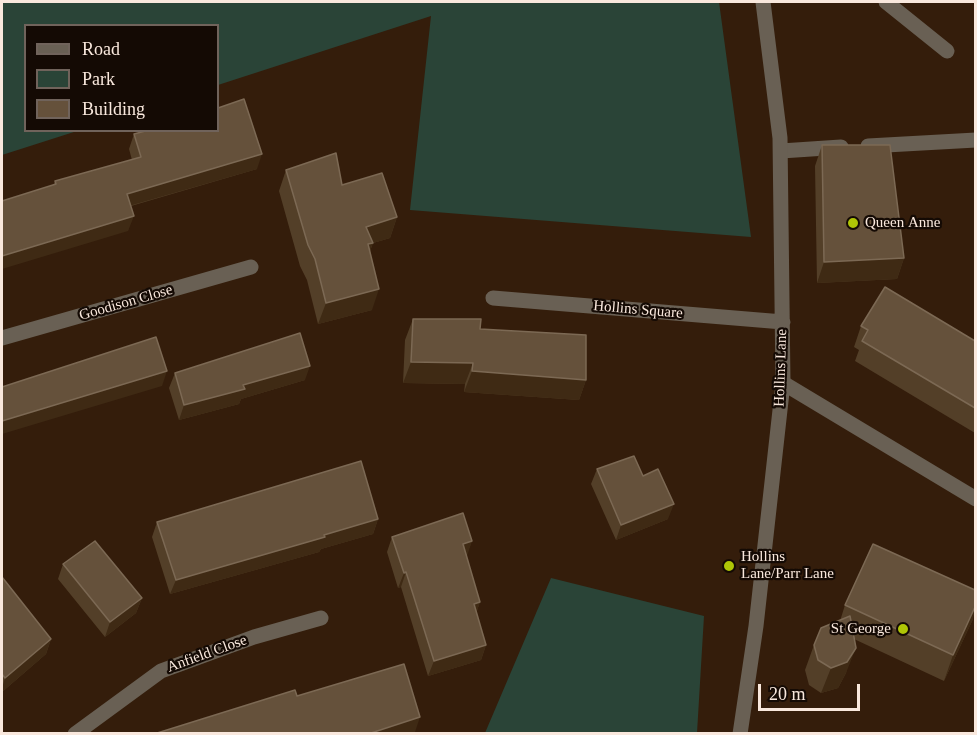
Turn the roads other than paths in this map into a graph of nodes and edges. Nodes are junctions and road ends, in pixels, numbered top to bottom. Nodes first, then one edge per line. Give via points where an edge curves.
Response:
1 (763, 2) edge
2 (886, 2) edge
3 (947, 51) dead end
4 (975, 140) edge
5 (781, 151) junction
6 (251, 267) dead end
7 (493, 298) dead end
8 (783, 322) junction
9 (2, 339) edge
10 (783, 383) junction
11 (975, 499) edge
12 (321, 618) dead end
13 (75, 734) edge
14 (740, 734) edge

1 - 5 street, Hollins Lane
2 - 3 street
4 - 5 street
5 - 8 street, Hollins Lane
6 - 9 street, Goodison Close
7 - 8 street, Hollins Square
8 - 10 street, Hollins Lane
10 - 11 street
10 - 14 street, Hollins Lane
12 - 13 street, Anfield Close via 160,671

